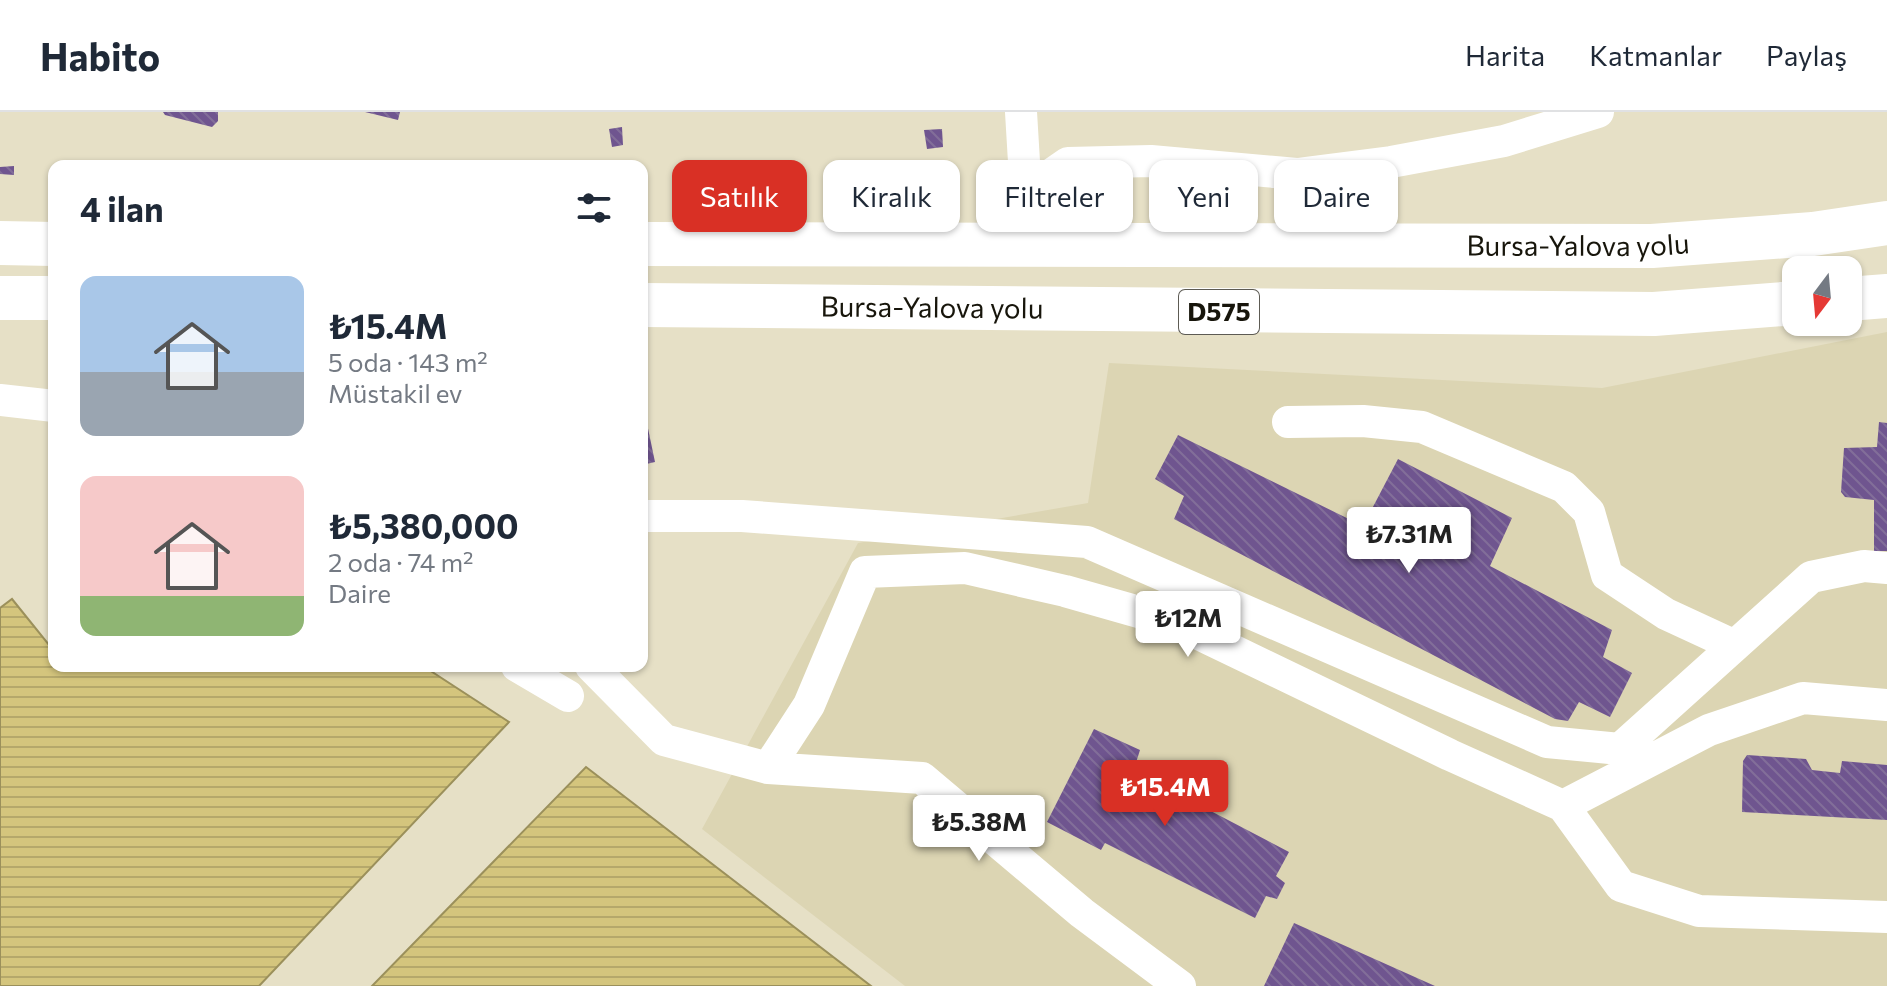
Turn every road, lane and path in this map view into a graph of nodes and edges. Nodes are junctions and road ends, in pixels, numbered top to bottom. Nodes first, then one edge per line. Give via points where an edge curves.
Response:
1 (1021, 112) edge
2 (1598, 112) edge
3 (1024, 160) edge
4 (1133, 161) edge
5 (1887, 223) edge
6 (1028, 232) edge
7 (0, 243) edge
8 (48, 244) edge
9 (648, 244) edge
10 (1029, 245) junction
11 (1887, 296) edge
12 (0, 298) edge
13 (48, 298) edge
14 (1862, 298) edge
15 (1782, 304) edge
16 (648, 305) edge
17 (0, 400) edge
18 (48, 405) edge
19 (1288, 422) dead end
20 (648, 516) edge
21 (1887, 568) edge
22 (1733, 645) junction
23 (527, 672) edge
24 (597, 672) edge
25 (568, 696) dead end
26 (1887, 705) edge
27 (768, 768) junction
28 (1563, 806) junction
29 (1887, 917) edge
30 (1180, 986) edge

1 - 3 street
2 - 4 street via 1504,141 1297,174
5 - 10 highway, Bursa-Yalova yolu via 1652,246
6 - 10 street
7 - 8 highway
9 - 10 highway, Bursa-Yalova yolu
11 - 14 highway
12 - 13 highway
15 - 16 highway, Bursa-Yalova yolu / D575 via 1654,314
17 - 18 street
19 - 22 street via 1422,427 1564,487 1589,512 1607,575 1666,614
20 - 22 street via 742,516 1087,542 1547,742 1620,749
21 - 22 street via 1864,566 1811,577
23 - 25 street
24 - 27 street via 664,740
26 - 28 street via 1803,698 1709,730
27 - 28 street via 809,705 865,572 965,568 1174,622
27 - 30 street via 922,778 1082,913
28 - 29 street via 1621,886 1699,911

